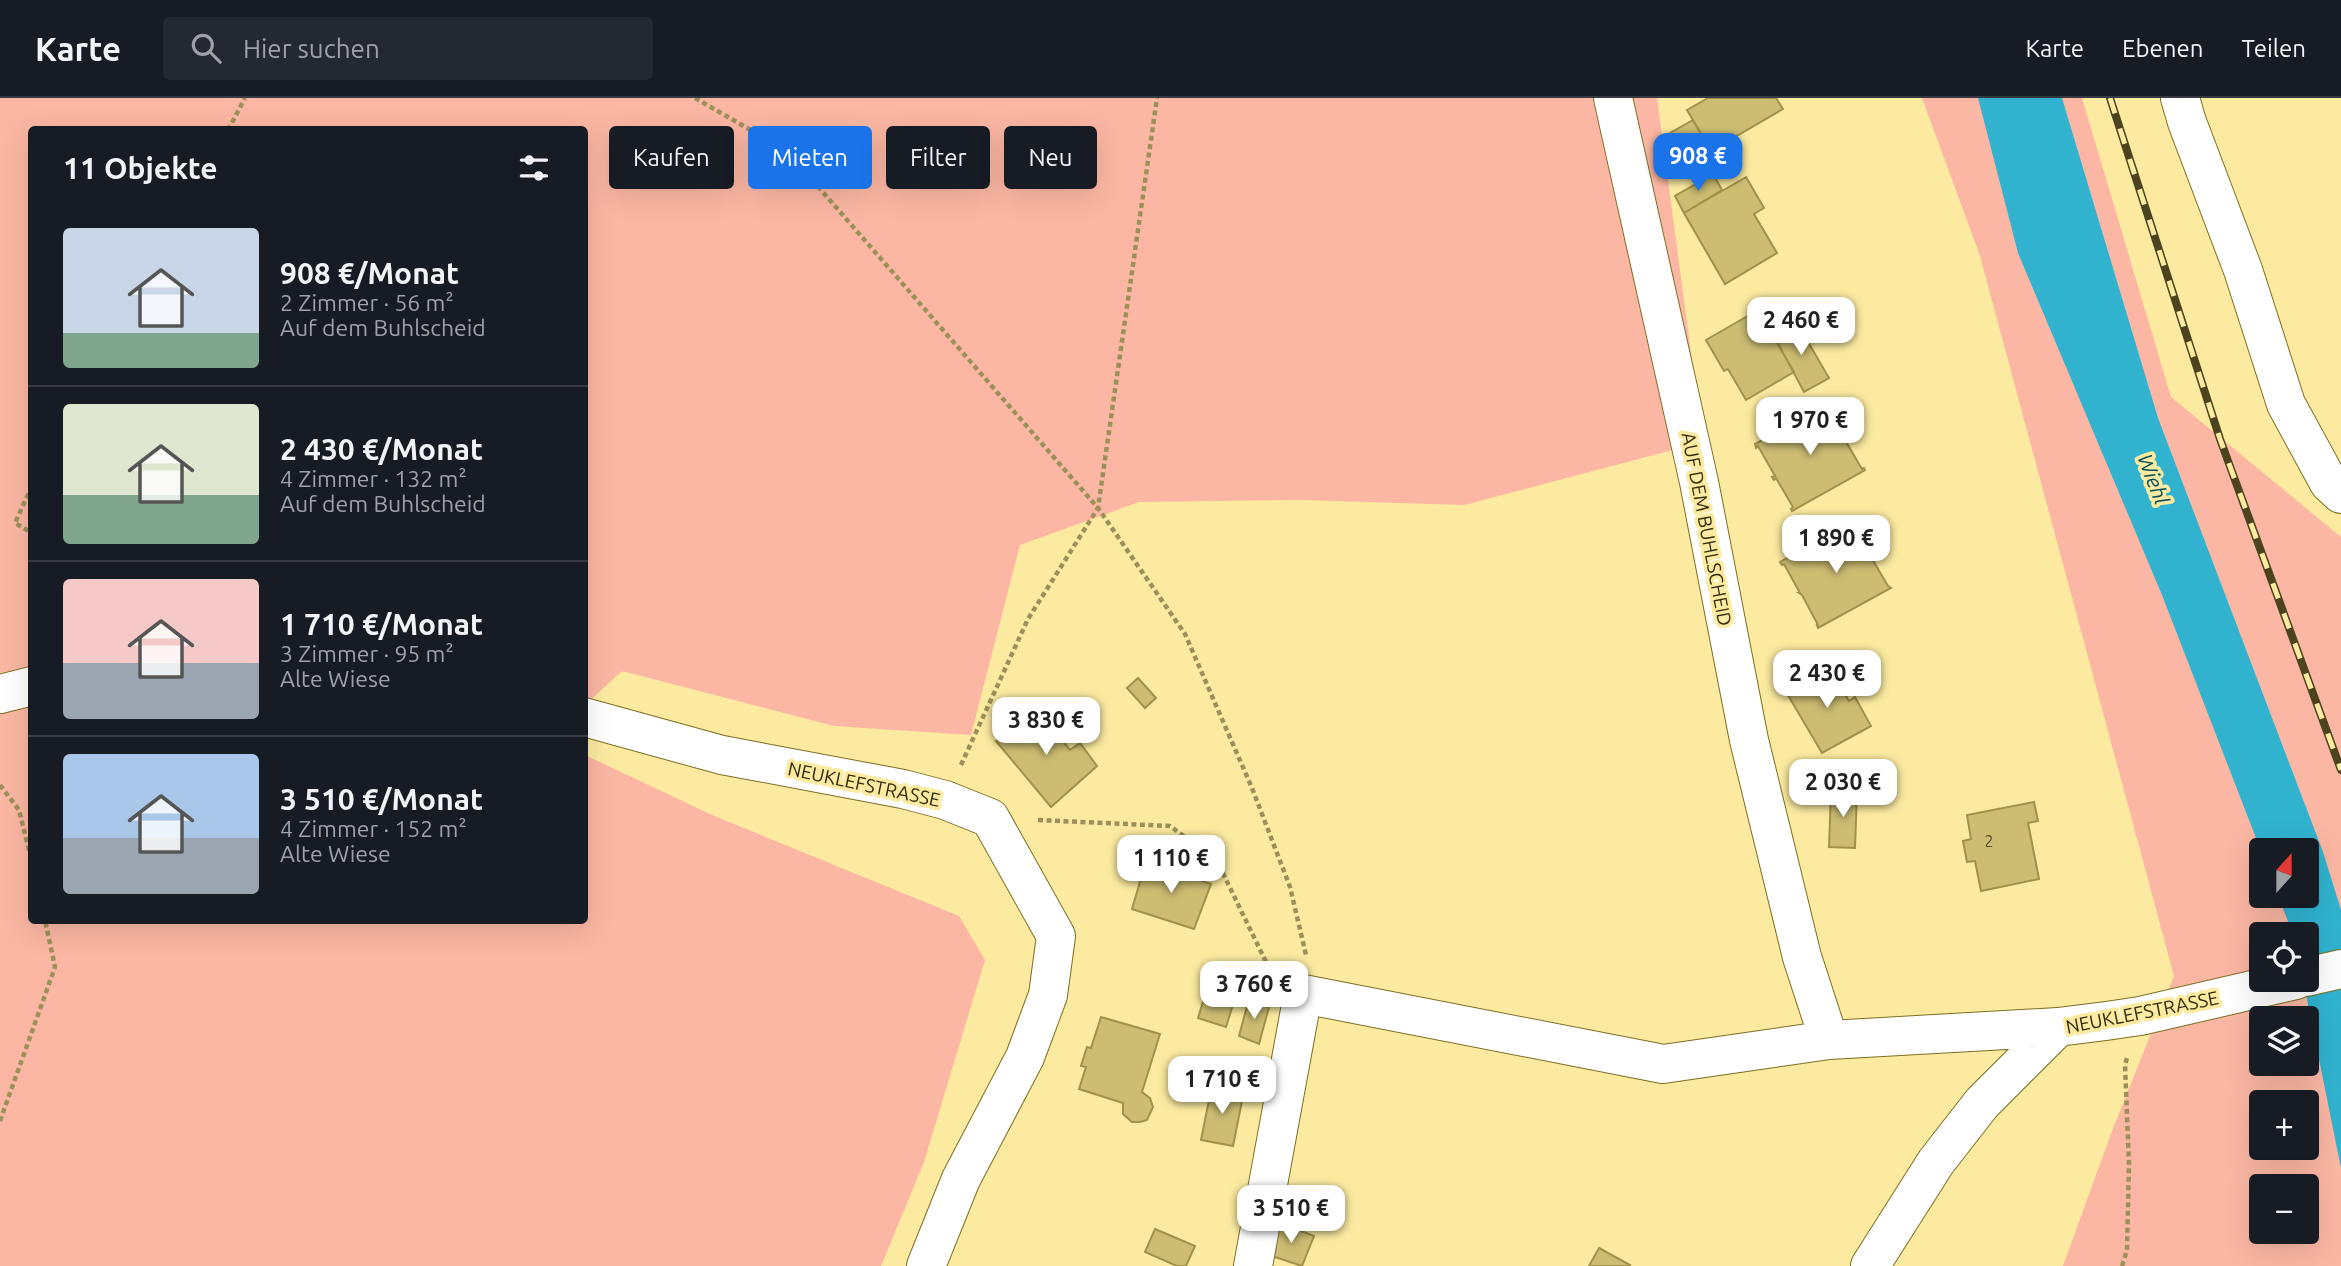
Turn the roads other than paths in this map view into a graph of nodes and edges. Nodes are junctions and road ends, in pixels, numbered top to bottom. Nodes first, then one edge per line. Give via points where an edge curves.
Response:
1 (1613, 98) edge
2 (2180, 98) edge
3 (2341, 494) edge
4 (28, 687) edge
5 (0, 694) edge
6 (588, 718) edge
7 (2341, 969) edge
8 (2319, 974) edge
9 (2249, 991) edge
10 (2058, 1027) junction
11 (1829, 1040) junction
12 (926, 1266) edge
13 (1252, 1266) edge
14 (1870, 1266) edge

1 - 11 street, AUF DEM BUHLSCHEID via 1699,482 1749,740 1801,957
2 - 3 street via 2286,404 2329,483
4 - 5 street
6 - 12 street, NEUKLEFSTRASSE via 722,755 903,789 990,818 1056,936 1048,995 1025,1057 961,1179
7 - 8 street, NEUKLEFSTRASSE
9 - 10 street, NEUKLEFSTRASSE via 2140,1016
10 - 11 street
10 - 14 street, NEUKLEFSTRASSE via 1982,1103 1936,1162
11 - 13 street via 1663,1065 1303,994

